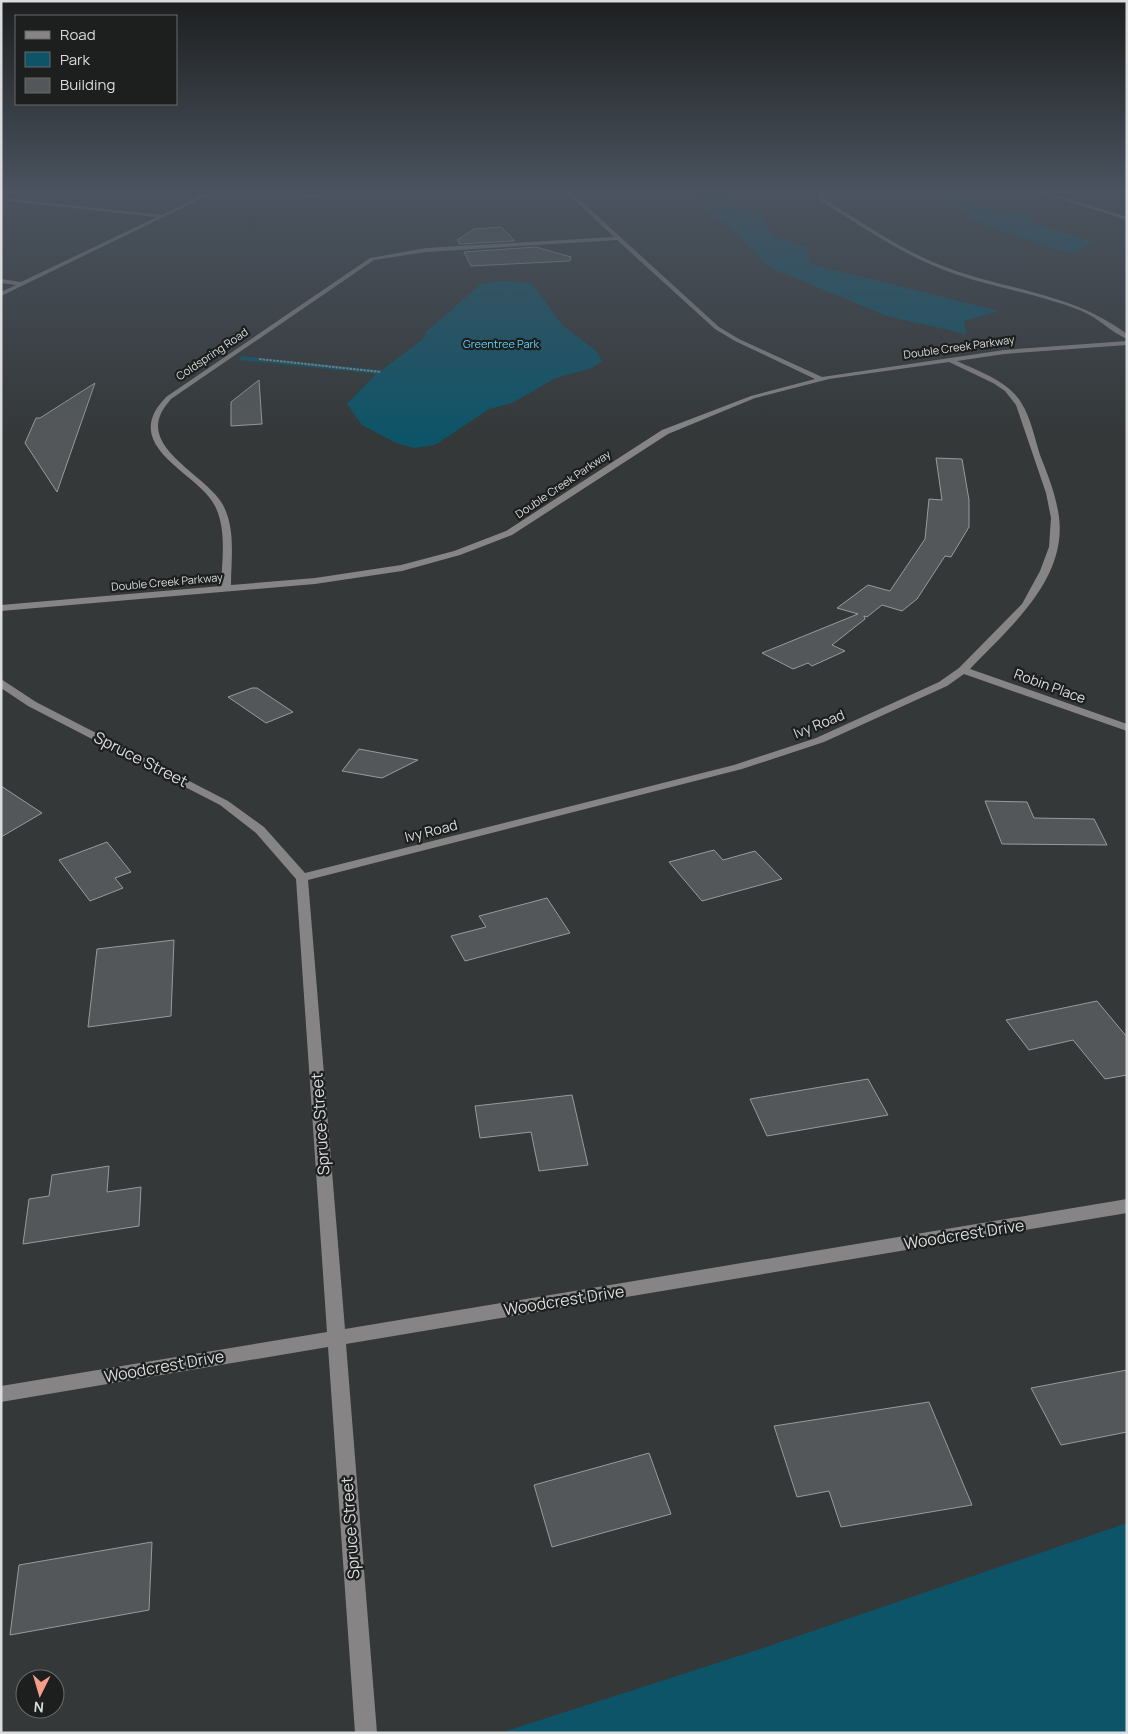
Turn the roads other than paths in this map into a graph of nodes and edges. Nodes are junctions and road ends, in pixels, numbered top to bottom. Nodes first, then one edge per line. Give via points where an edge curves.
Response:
1 (45, 273) edge
2 (350, 273) edge
3 (656, 273) edge
4 (960, 273) edge
5 (1, 281) edge
6 (22, 284) junction
7 (1, 294) edge
8 (1127, 337) edge
9 (1127, 343) edge
10 (950, 360) junction
11 (822, 379) junction
12 (226, 589) junction
13 (1, 608) edge
14 (963, 670) junction
15 (1, 682) edge
16 (1127, 728) edge
17 (302, 878) junction
18 (1127, 1206) edge
19 (336, 1338) junction
20 (1, 1394) edge
21 (366, 1733) edge

1 - 6 street
2 - 12 street, Coldspring Road via 168,398 157,413 153,426 155,438 170,458 203,485 220,507 225,528
3 - 11 street via 717,328
4 - 8 street via 1082,309 1106,320
5 - 6 street
6 - 7 street
9 - 10 street, Double Creek Parkway via 1030,349
10 - 11 street, Double Creek Parkway
10 - 14 street, Ivy Road via 995,382 1007,390 1019,405 1050,494 1055,518 1053,547 1045,572 1026,605
11 - 12 street, Double Creek Parkway via 720,408 664,432 529,522 457,553 369,574
12 - 13 street, Double Creek Parkway
14 - 16 street, Robin Place
14 - 17 street, Ivy Road via 943,684 820,740 738,767
15 - 17 street, Spruce Street via 32,704 224,803 260,830
17 - 19 street, Spruce Street
18 - 19 street, Woodcrest Drive
19 - 20 street, Woodcrest Drive
19 - 21 street, Spruce Street

